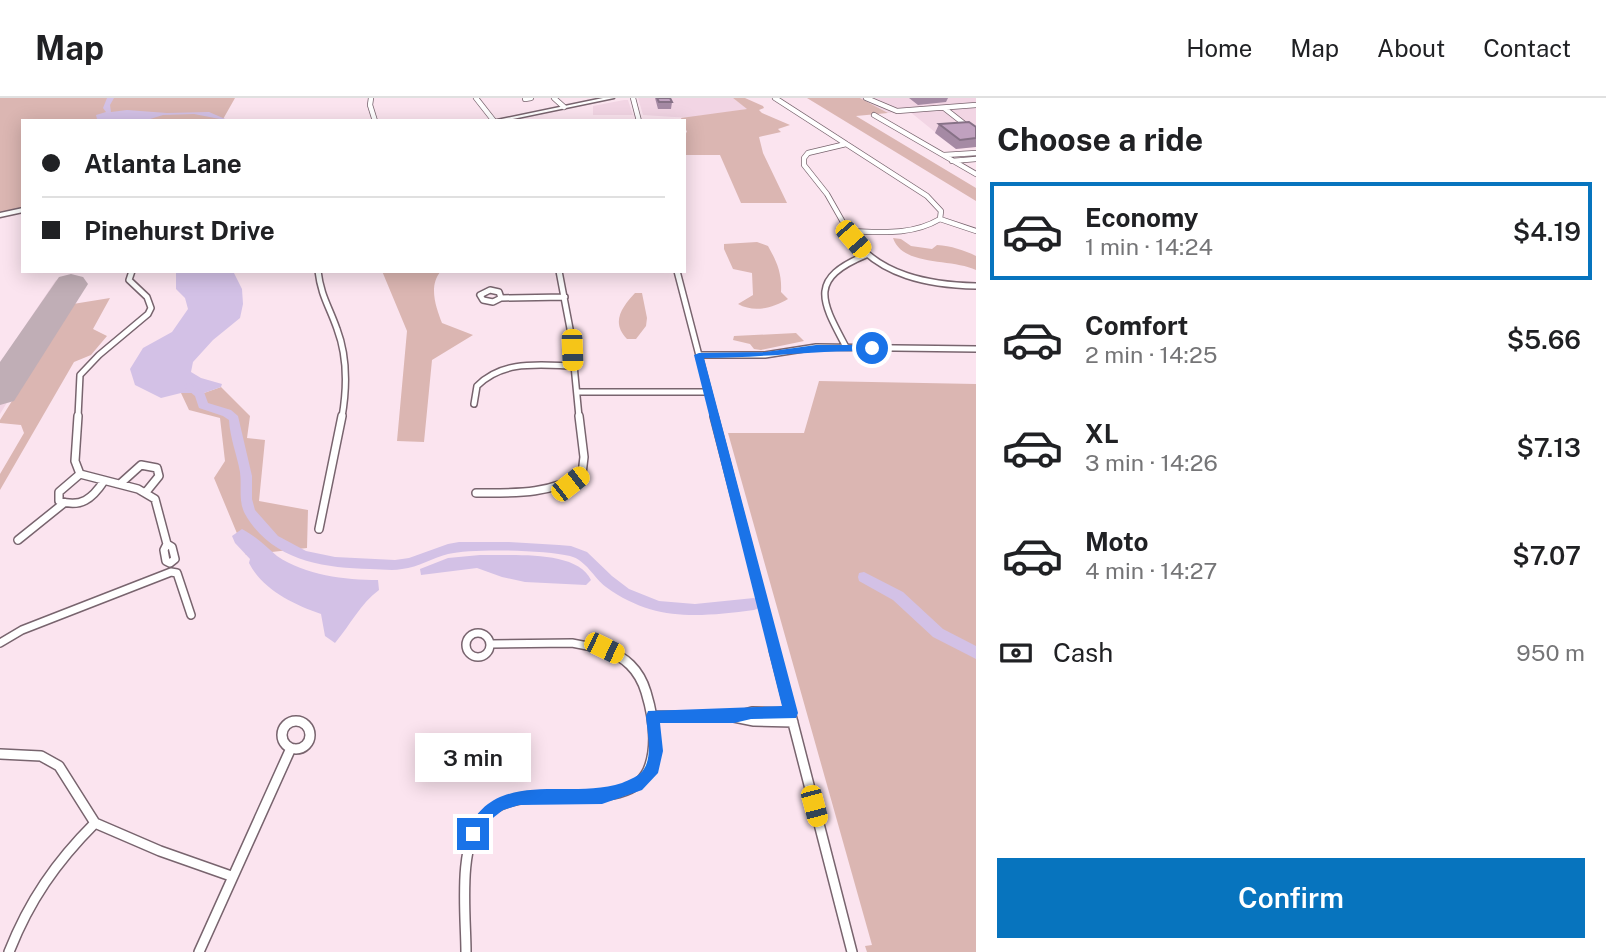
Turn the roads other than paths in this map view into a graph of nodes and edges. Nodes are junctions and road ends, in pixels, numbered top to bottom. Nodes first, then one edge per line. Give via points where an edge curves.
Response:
1 (372, 98) edge
2 (476, 98) edge
3 (531, 98) edge
4 (554, 98) edge
5 (611, 98) edge
6 (633, 98) edge
7 (775, 98) edge
8 (866, 98) edge
9 (525, 99) edge
10 (976, 105) edge
11 (564, 107) junction
12 (943, 108) junction
13 (874, 115) dead end
14 (374, 119) edge
15 (492, 119) edge
16 (504, 119) edge
17 (638, 119) edge
18 (976, 132) edge
19 (847, 144) junction
20 (976, 153) edge
21 (943, 155) junction
22 (976, 159) edge
23 (952, 161) junction
24 (976, 174) edge
25 (21, 210) edge
26 (0, 215) edge
27 (940, 219) junction
28 (848, 231) junction
29 (976, 231) edge
30 (866, 255) junction
31 (131, 273) edge
32 (318, 273) edge
33 (559, 273) edge
34 (678, 273) edge
35 (976, 286) edge
36 (565, 297) junction
37 (501, 298) dead end
38 (846, 347) junction
39 (976, 349) edge
40 (699, 355) junction
41 (572, 366) junction
42 (577, 392) junction
43 (708, 392) junction
44 (474, 404) dead end
45 (80, 474) junction
46 (104, 481) junction
47 (121, 483) junction
48 (146, 492) junction
49 (476, 493) dead end
50 (64, 503) junction
51 (319, 529) dead end
52 (18, 540) dead end
53 (167, 544) dead end
54 (191, 615) dead end
55 (0, 643) edge
56 (491, 644) dead end
57 (653, 716) junction
58 (792, 718) junction
59 (291, 748) dead end
60 (0, 754) edge
61 (95, 823) junction
62 (231, 876) junction
63 (9, 952) edge
64 (199, 952) edge
65 (466, 952) edge
66 (852, 952) edge

1 - 14 street
2 - 15 street
3 - 9 street
4 - 11 street
5 - 11 main road
6 - 17 street
7 - 19 street
8 - 12 street via 897,111
10 - 12 street
11 - 16 main road
12 - 18 street
13 - 21 street
19 - 27 street via 927,196 939,207
19 - 28 street via 808,153 804,164
20 - 21 street
21 - 23 street
22 - 23 street
23 - 24 street
25 - 26 main road
27 - 28 street via 917,230
27 - 29 street
28 - 30 street
30 - 35 street via 926,281
30 - 38 street via 835,270 824,283 827,313
31 - 45 street via 129,280 147,297 151,308 80,375 75,461
32 - 51 street via 346,367 346,395
33 - 36 street
34 - 40 street
36 - 37 street
36 - 41 street
38 - 39 street
38 - 40 street via 765,355
40 - 43 street
41 - 42 street
41 - 44 street via 499,369 477,386
42 - 43 street
42 - 49 street via 582,474 547,492
43 - 58 street
45 - 46 street
45 - 50 street via 60,492 58,501
46 - 47 street
46 - 50 street via 94,498 83,504
47 - 48 street
47 - 48 street via 141,465 150,465 159,475
48 - 53 street via 155,499
50 - 52 street
54 - 55 street via 177,573 172,572
56 - 57 street via 604,648 628,659 645,685
57 - 58 street via 754,721
57 - 65 street via 656,751 651,773 637,785 602,797 519,797 484,816 467,857
58 - 66 street
59 - 62 street
60 - 61 street via 41,756 59,766
61 - 62 street
61 - 63 street via 41,881
62 - 64 street

